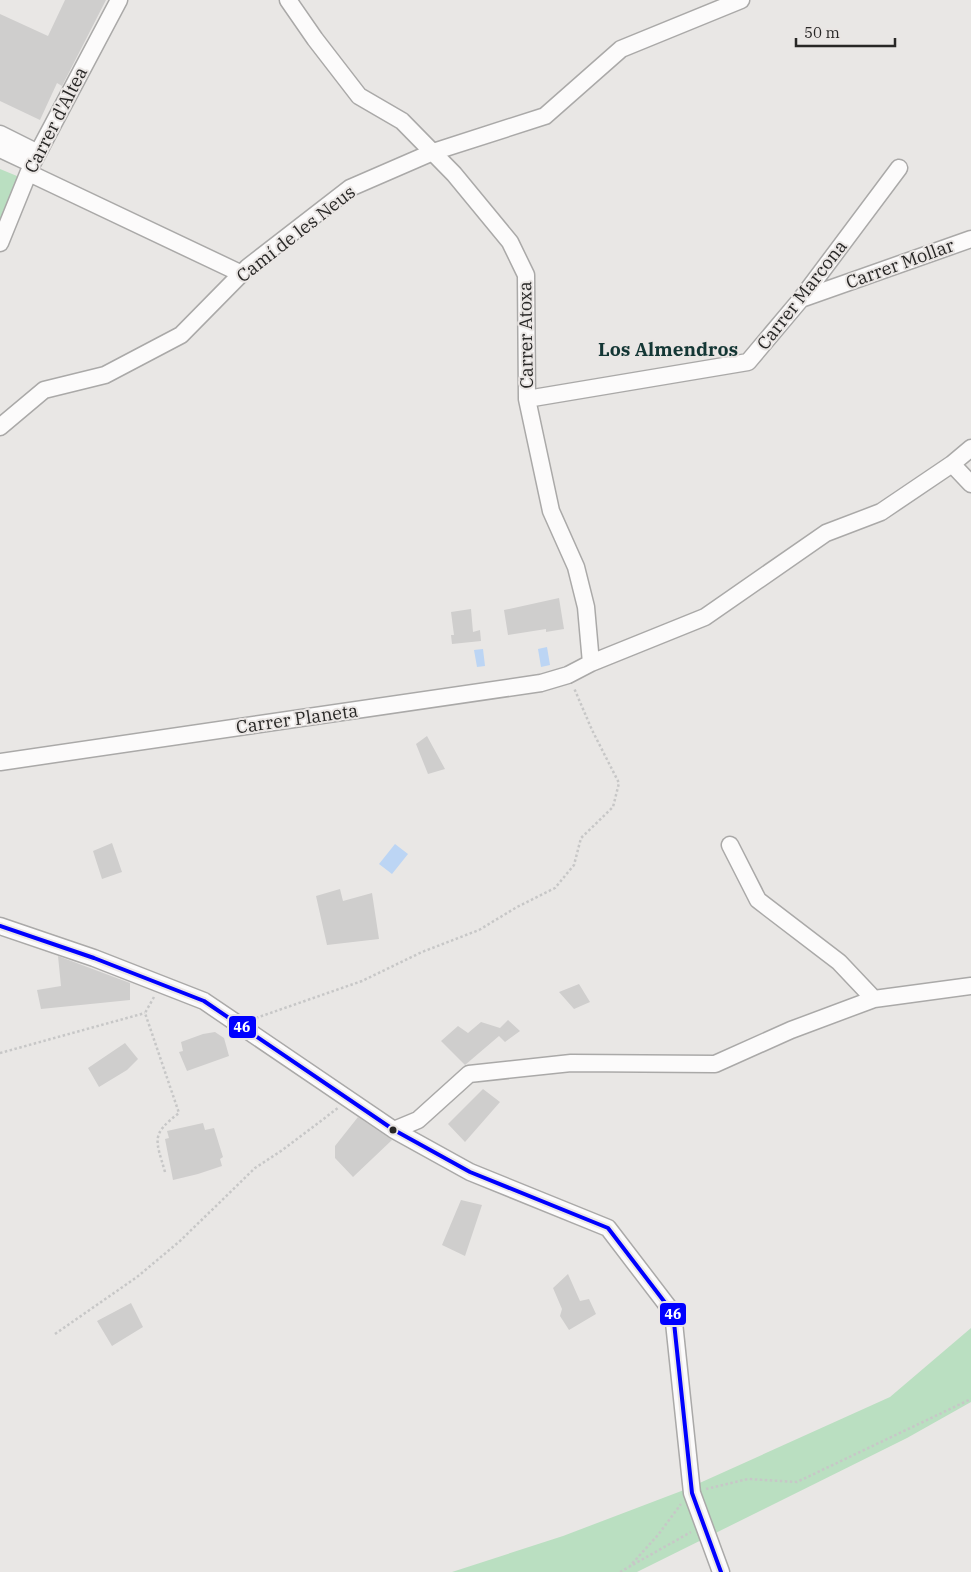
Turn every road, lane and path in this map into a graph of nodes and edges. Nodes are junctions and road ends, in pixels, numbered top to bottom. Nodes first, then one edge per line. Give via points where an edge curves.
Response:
1 (119, 0) edge
2 (288, 0) edge
3 (741, 0) edge
4 (0, 134) edge
5 (0, 149) edge
6 (433, 152) junction
7 (33, 163) junction
8 (899, 168) dead end
9 (971, 239) edge
10 (0, 244) edge
11 (242, 274) junction
12 (801, 300) junction
13 (527, 399) junction
14 (0, 427) edge
15 (971, 448) edge
16 (952, 464) junction
17 (971, 484) edge
18 (591, 663) junction
19 (568, 675) junction
20 (0, 762) edge
21 (730, 845) dead end
22 (0, 926) edge
23 (160, 984) junction
24 (971, 986) edge
25 (874, 999) junction
26 (145, 1014) junction
27 (238, 1024) junction
28 (0, 1053) edge
29 (350, 1100) junction
30 (394, 1130) junction
31 (165, 1172) dead end
32 (55, 1334) dead end
33 (971, 1399) edge
34 (692, 1493) junction
35 (704, 1525) junction
36 (629, 1567) junction
37 (620, 1572) edge
38 (721, 1572) edge

1 - 7 street, Carrer d'Altea
2 - 6 street, Carrer Atoxa via 359,96 402,121
3 - 6 street, Camí de les Neus via 621,49 545,116
4 - 7 street
5 - 7 street
6 - 11 street, Camí de les Neus via 350,188
6 - 13 street, Carrer Atoxa via 510,242 526,275
7 - 10 street, Carrer d'Altea
7 - 11 street
8 - 12 street, Carrer Marcona
9 - 12 street, Carrer Mollar
11 - 14 street, Camí de les Neus via 181,335 105,376 44,390
12 - 13 street, Carrer Marcona via 748,362
13 - 18 street, Carrer Atoxa via 551,511 576,567 586,607
15 - 16 street, Carrer Planeta
16 - 17 street
16 - 18 street, Carrer Planeta via 881,512 826,533 705,617
18 - 19 street, Carrer Planeta
19 - 20 street, Carrer Planeta via 541,683
19 - 27 path via 619,783 613,807 581,838 574,866 555,888 479,930 422,952 362,981
21 - 25 street via 758,900 839,962
22 - 23 street
23 - 26 path
23 - 27 street via 204,1001
24 - 25 street
25 - 30 street via 791,1030 715,1064 571,1063 469,1074 418,1120
26 - 28 path
26 - 31 path via 179,1113 158,1133 158,1148
27 - 29 street
29 - 30 street
29 - 32 path via 255,1168 180,1242 138,1277
30 - 34 street via 470,1172 608,1228 673,1314
33 - 34 path via 797,1482 748,1479
34 - 35 street
34 - 36 path
35 - 36 path
35 - 38 street
36 - 37 path

